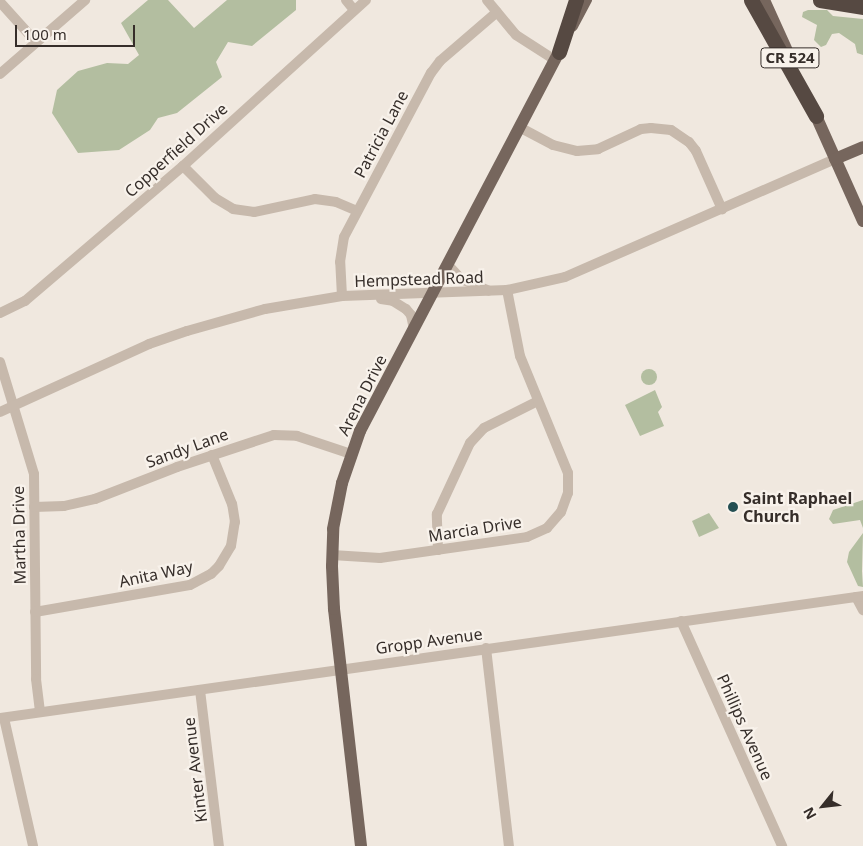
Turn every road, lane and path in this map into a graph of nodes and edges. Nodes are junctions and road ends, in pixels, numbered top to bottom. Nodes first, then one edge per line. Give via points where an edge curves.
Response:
1 (85, 0) edge
2 (346, 0) edge
3 (366, 0) edge
4 (487, 0) edge
5 (576, 0) edge
6 (586, 0) edge
7 (751, 0) edge
8 (764, 0) edge
9 (820, 0) edge
10 (0, 2) edge
11 (863, 7) edge
12 (354, 10) junction
13 (497, 12) junction
14 (36, 42) junction
15 (557, 56) junction
16 (0, 74) edge
17 (816, 116) junction
18 (521, 128) junction
19 (863, 148) edge
20 (835, 159) junction
21 (183, 166) junction
22 (722, 209) junction
23 (357, 211) junction
24 (863, 221) edge
25 (448, 265) junction
26 (507, 290) junction
27 (493, 292) junction
28 (433, 293) junction
29 (342, 296) junction
30 (370, 297) junction
31 (0, 313) edge
32 (414, 329) junction
33 (0, 362) edge
34 (538, 400) junction
35 (13, 406) junction
36 (0, 412) edge
37 (212, 454) junction
38 (351, 454) junction
39 (34, 506) junction
40 (438, 550) junction
41 (332, 555) junction
42 (860, 596) edge
43 (863, 610) edge
44 (35, 612) junction
45 (681, 621) junction
46 (486, 648) junction
47 (341, 669) junction
48 (200, 690) junction
49 (40, 712) junction
50 (2, 718) edge
51 (33, 846) edge
52 (219, 846) edge
53 (361, 846) edge
54 (509, 846) edge
55 (782, 846) edge

1 - 14 street
2 - 12 street
3 - 12 street, Copperfield Drive
4 - 13 street
5 - 15 highway
6 - 15 main road, Arena Drive
7 - 17 highway
8 - 17 main road, CR 524
9 - 11 highway
10 - 14 street
12 - 21 street, Copperfield Drive
13 - 15 street via 516,35
13 - 23 street, Patricia Lane via 440,61 431,73
14 - 16 street
15 - 18 main road, Arena Drive
17 - 20 main road, CR 524
18 - 22 street via 554,145 578,151 598,149 641,129 671,130 696,151
18 - 25 main road, Arena Drive
19 - 20 main road
20 - 22 street, Hempstead Road
20 - 24 main road, CR 524
21 - 23 street via 215,198 233,209 254,212 315,200 336,202
21 - 31 street, Copperfield Drive via 25,301
22 - 26 street, Hempstead Road via 589,268 546,283
23 - 29 street, Patricia Lane via 341,250
25 - 27 street via 461,279
25 - 28 main road, Arena Drive
26 - 27 street, Hempstead Road
26 - 34 street, Marcia Drive via 520,356
27 - 28 street, Hempstead Road
28 - 30 street, Hempstead Road
28 - 32 main road, Arena Drive
29 - 30 street, Hempstead Road
29 - 35 street, Hempstead Road via 265,309 187,331 120,356
30 - 32 street via 400,304 411,315
32 - 38 main road, Arena Drive
33 - 35 street, Martha Drive
34 - 40 street via 484,428 470,443 437,514
34 - 40 street, Marcia Drive via 568,473 568,493 561,512 547,528 527,537
35 - 36 street, Hempstead Road
35 - 39 street, Martha Drive via 34,474
37 - 38 street, Sandy Lane via 264,436 286,434
37 - 39 street, Sandy Lane via 95,499 64,506
37 - 44 street, Anita Way via 232,504 235,522 231,546 211,574 190,586
38 - 41 main road, Arena Drive via 337,502
39 - 44 street, Martha Drive
40 - 41 street, Marcia Drive via 380,558
41 - 47 main road, Arena Drive
42 - 43 street
42 - 45 street, Gropp Avenue
44 - 49 street, Martha Drive
45 - 46 street, Gropp Avenue
45 - 55 street, Phillips Avenue
46 - 47 street, Gropp Avenue
46 - 54 street
47 - 48 street, Gropp Avenue
47 - 53 main road, Arena Drive
48 - 49 street, Gropp Avenue
48 - 52 street, Kinter Avenue
49 - 50 street, Gropp Avenue
50 - 51 street

